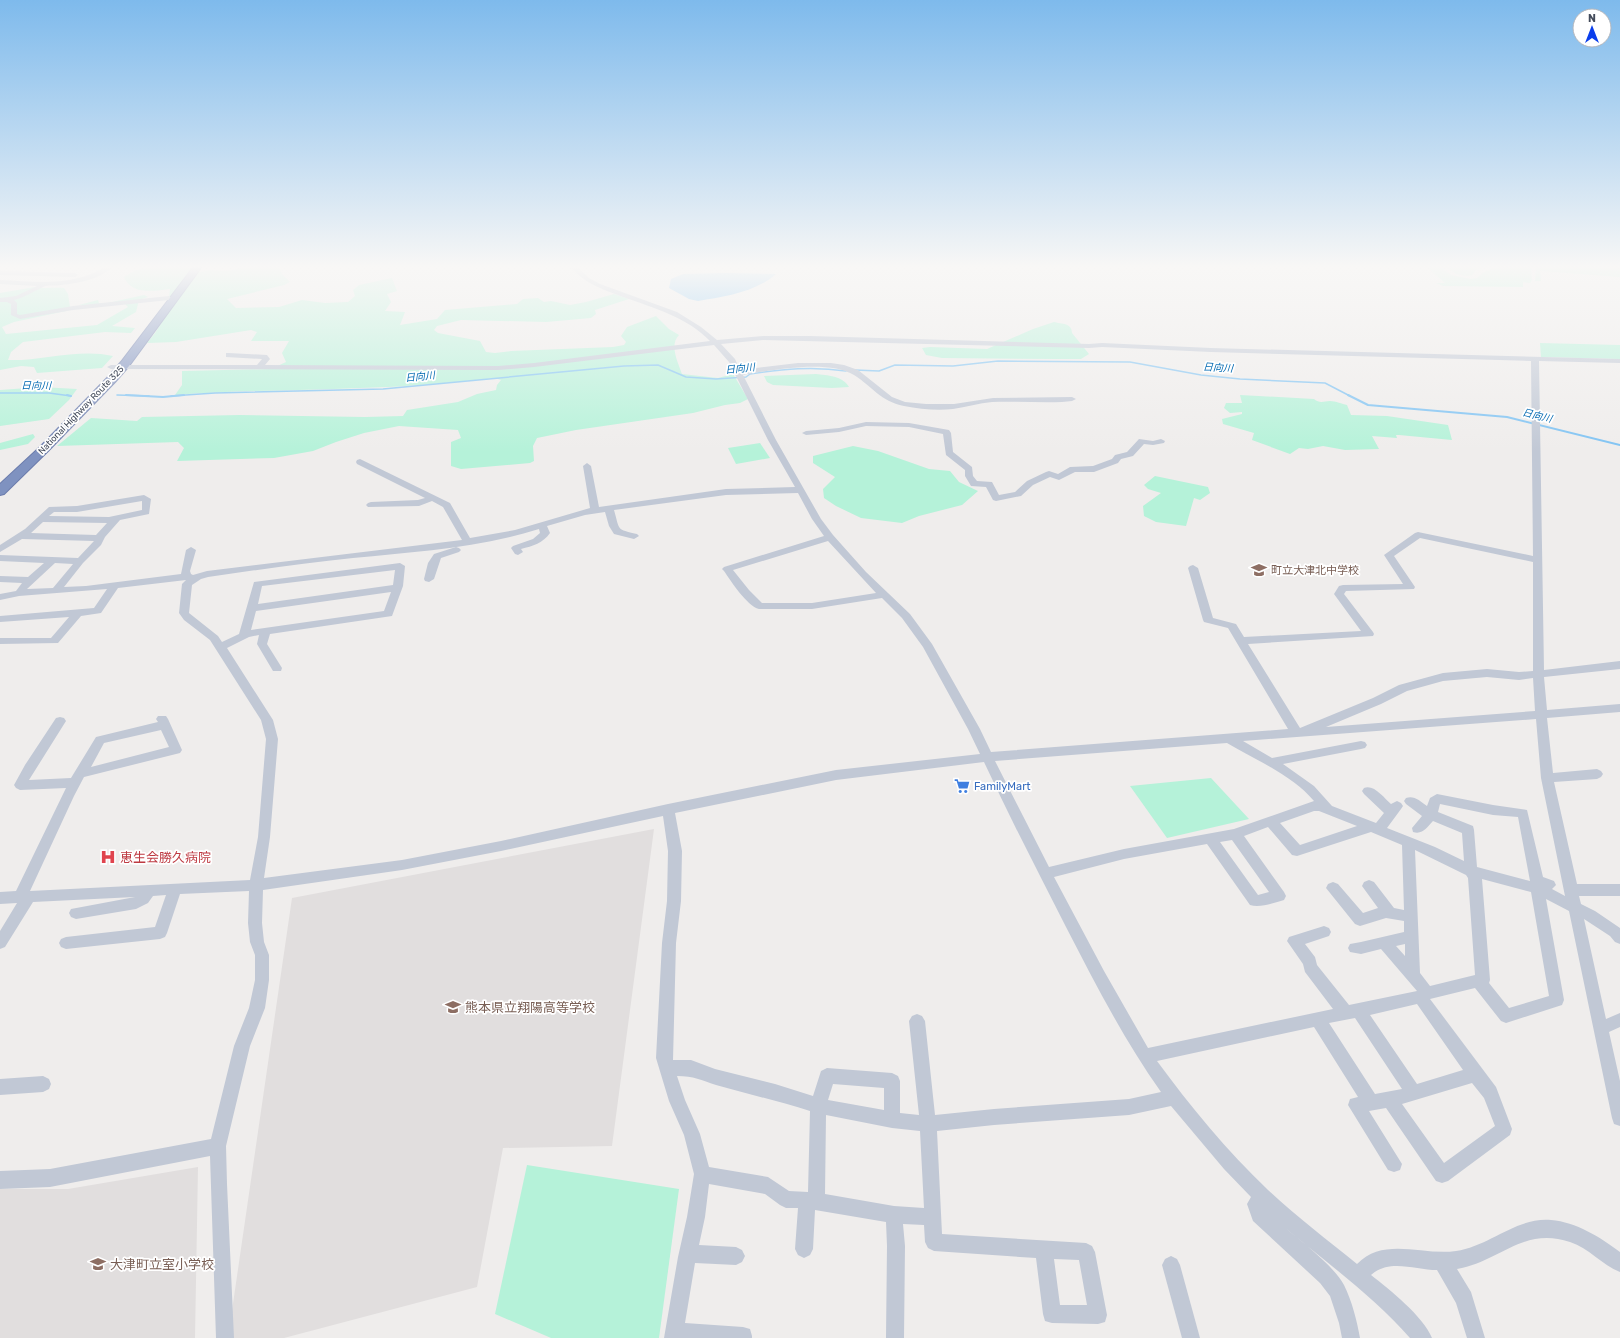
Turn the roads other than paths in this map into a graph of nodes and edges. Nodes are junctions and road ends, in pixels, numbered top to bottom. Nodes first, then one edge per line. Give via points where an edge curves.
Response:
1 (146, 327) edge
2 (149, 327) edge
3 (699, 327) edge
4 (715, 341) junction
5 (229, 354) dead end
6 (1535, 359) junction
7 (1620, 361) edge
8 (118, 366) junction
9 (260, 366) junction
10 (739, 376) junction
11 (1072, 399) dead end
12 (806, 433) dead end
13 (1161, 441) dead end
14 (360, 462) dead end
15 (587, 466) dead end
16 (0, 483) edge
17 (800, 490) junction
18 (0, 491) edge
19 (433, 498) junction
20 (371, 505) dead end
21 (609, 509) junction
22 (595, 511) junction
23 (41, 519) junction
24 (116, 519) junction
25 (542, 526) junction
26 (20, 536) junction
27 (634, 536) dead end
28 (830, 537) junction
29 (98, 538) junction
30 (471, 541) junction
31 (0, 549) edge
32 (191, 550) dead end
33 (518, 552) dead end
34 (0, 558) edge
35 (54, 559) junction
36 (1536, 560) junction
37 (80, 561) junction
38 (1193, 568) dead end
39 (189, 578) junction
40 (0, 579) edge
41 (429, 579) dead end
42 (30, 580) junction
43 (114, 586) junction
44 (397, 588) junction
45 (56, 591) junction
46 (19, 593) junction
47 (883, 594) junction
48 (0, 597) edge
49 (252, 608) junction
50 (78, 613) junction
51 (0, 619) edge
52 (266, 631) junction
53 (244, 634) junction
54 (1241, 640) junction
55 (0, 641) edge
56 (220, 647) junction
57 (1620, 665) edge
58 (277, 668) dead end
59 (1540, 674) junction
60 (1620, 708) edge
61 (1541, 714) junction
62 (60, 721) dead end
63 (1297, 734) junction
64 (1230, 739) junction
65 (1361, 745) dead end
66 (988, 757) junction
67 (1272, 762) junction
68 (1597, 774) dead end
69 (77, 778) junction
70 (1547, 778) junction
71 (1368, 791) dead end
72 (1410, 801) dead end
73 (1327, 808) junction
74 (668, 810) junction
75 (1431, 815) junction
76 (1270, 821) junction
77 (1374, 828) junction
78 (1418, 828) dead end
79 (1234, 834) junction
80 (1212, 839) junction
81 (1408, 842) junction
82 (1472, 871) junction
83 (1045, 874) junction
84 (256, 885) junction
85 (1369, 886) dead end
86 (1333, 888) dead end
87 (1537, 888) junction
88 (175, 889) junction
89 (149, 890) junction
90 (1620, 890) edge
91 (24, 897) junction
92 (0, 898) edge
93 (1573, 898) junction
94 (76, 913) dead end
95 (1390, 913) junction
96 (1411, 917) junction
97 (1324, 932) dead end
98 (1618, 934) edge
99 (1412, 936) junction
100 (1384, 942) junction
101 (0, 943) edge
102 (66, 943) dead end
103 (1355, 948) dead end
104 (1413, 974) junction
105 (1478, 981) junction
106 (1424, 995) junction
107 (1352, 1011) junction
108 (1318, 1019) junction
109 (1620, 1020) edge
110 (917, 1021) dead end
111 (1601, 1028) junction
112 (1144, 1056) junction
113 (667, 1068) junction
114 (1474, 1074) junction
115 (43, 1084) dead end
116 (0, 1088) edge
117 (1414, 1093) junction
118 (1174, 1097) junction
119 (1390, 1100) junction
120 (1371, 1103) junction
121 (818, 1106) junction
122 (1620, 1118) edge
123 (892, 1120) junction
124 (928, 1124) junction
125 (218, 1146) junction
126 (1394, 1164) dead end
127 (702, 1174) junction
128 (0, 1180) edge
129 (1262, 1196) junction
130 (812, 1200) junction
131 (894, 1215) junction
132 (933, 1216) junction
133 (804, 1249) dead end
134 (1044, 1249) dead end
135 (688, 1254) junction
136 (736, 1256) dead end
137 (1442, 1261) junction
138 (1620, 1264) edge
139 (1171, 1265) dead end
140 (1358, 1277) junction
141 (674, 1335) edge
142 (743, 1336) dead end
143 (225, 1338) edge
144 (894, 1338) edge
145 (1191, 1338) edge
146 (1351, 1338) edge
147 (1423, 1338) edge
148 (1476, 1338) edge

1 - 8 highway, National Highway Route 325
2 - 8 highway, National Highway Route 325
3 - 4 street
4 - 6 street via 780,338 1102,345
4 - 9 street via 511,367
4 - 10 street via 732,362
5 - 9 street via 264,356 266,359
6 - 7 street
6 - 36 street
8 - 9 street
8 - 16 highway, National Highway Route 325
8 - 18 highway, National Highway Route 325 via 96,398
10 - 11 street via 798,366 846,368 887,399 925,407 947,407 994,400
10 - 17 street
12 - 13 street via 866,424 909,425 946,432 949,453 969,470 969,476 974,484 989,484 996,498 1018,494 1030,482 1049,474 1059,478 1073,469 1094,468 1115,461 1130,454 1142,441
14 - 19 street
15 - 22 street
17 - 21 street via 726,492
17 - 28 street
19 - 20 street via 419,503
19 - 30 street via 447,505
21 - 22 street
21 - 27 street via 616,531 619,534
22 - 25 street via 572,515
23 - 24 street
23 - 24 street via 52,509 77,509 146,498 146,512
23 - 26 street
24 - 29 street
25 - 30 street
25 - 33 street via 545,533 543,536 516,548
26 - 29 street
26 - 31 street
28 - 47 street
28 - 47 street via 727,569 759,606 812,606
29 - 37 street via 100,541
30 - 39 street via 234,570
30 - 41 street via 462,548 437,556
32 - 39 street via 185,571
34 - 35 street
35 - 37 street
35 - 42 street
36 - 54 street via 1418,535 1389,555 1410,587 1343,588 1339,594 1369,634
36 - 59 street
37 - 45 street
38 - 54 street via 1208,620 1232,626
39 - 43 street
39 - 56 street via 184,613 214,638
40 - 42 street
42 - 46 street
43 - 45 street
43 - 50 street via 99,610
44 - 49 street
44 - 49 street via 400,566 258,584
44 - 52 street via 388,614
45 - 46 street
46 - 48 street
47 - 66 street via 906,616 928,646
49 - 53 street
50 - 51 street
50 - 55 street via 54,641
52 - 53 street
52 - 58 street via 262,644
53 - 56 street
54 - 63 street
56 - 84 street via 267,720 272,739 264,838
57 - 59 street
59 - 61 street
59 - 63 street via 1519,676 1487,672 1443,677 1403,688
60 - 61 street
61 - 63 street
61 - 70 street
62 - 69 street via 20,785
63 - 64 street
64 - 66 street
64 - 67 street
65 - 67 street
66 - 74 street via 836,775
66 - 83 street
67 - 73 street via 1311,790
68 - 70 street
69 - 69 street via 100,740 163,722 176,750
69 - 91 street
70 - 93 street
71 - 77 street via 1394,809
72 - 75 street
73 - 76 street via 1313,806
73 - 77 street
74 - 84 street via 402,865
74 - 113 street via 676,851 664,1058
75 - 78 street
75 - 82 street via 1468,830
75 - 93 street via 1434,801 1437,799 1523,813 1537,881
76 - 77 street via 1298,851
76 - 79 street
77 - 81 street
79 - 80 street
79 - 80 street via 1279,896 1255,901
80 - 83 street via 1124,854
81 - 82 street
81 - 96 street
82 - 87 street
82 - 105 street via 1475,876 1483,980
83 - 112 street
84 - 88 street
84 - 125 street via 255,924 257,942 262,955 262,980 256,1008 242,1046
85 - 95 street
86 - 95 street via 1360,920
87 - 93 street
87 - 105 street via 1557,1000 1506,1016
88 - 89 street
88 - 102 street via 160,933
89 - 91 street
89 - 94 street via 143,899 136,903
90 - 93 street
91 - 92 street
91 - 101 street
93 - 98 street via 1590,915
93 - 111 street
95 - 96 street
96 - 99 street
97 - 107 street via 1294,941 1310,962 1310,967
99 - 100 street
99 - 104 street
100 - 103 street
100 - 104 street
104 - 106 street
105 - 106 street
106 - 107 street
106 - 114 street
107 - 108 street
107 - 117 street
108 - 112 street
108 - 120 street
109 - 111 street
110 - 124 street
111 - 122 street
112 - 118 street
113 - 121 street via 692,1068
113 - 127 street via 677,1101 692,1134
114 - 117 street
114 - 119 street via 1490,1093 1504,1129 1442,1175
115 - 116 street
117 - 119 street
118 - 124 street via 1129,1106
118 - 129 street
119 - 120 street
120 - 126 street via 1356,1104
121 - 123 street
121 - 123 street via 827,1076 892,1081
121 - 130 street
123 - 124 street
124 - 132 street
125 - 128 street via 50,1178
125 - 143 street
127 - 130 street via 768,1186 786,1199
127 - 135 street
129 - 140 street
129 - 146 street via 1256,1204 1259,1215 1326,1277 1337,1291
130 - 131 street
130 - 133 street
131 - 132 street
131 - 144 street
132 - 134 street via 934,1242
135 - 136 street
135 - 141 street
137 - 138 street via 1466,1258 1531,1229 1550,1229 1570,1232 1598,1245
137 - 140 street via 1385,1257 1373,1262
137 - 148 street via 1464,1299
139 - 145 street
140 - 147 street via 1399,1311
141 - 142 street

